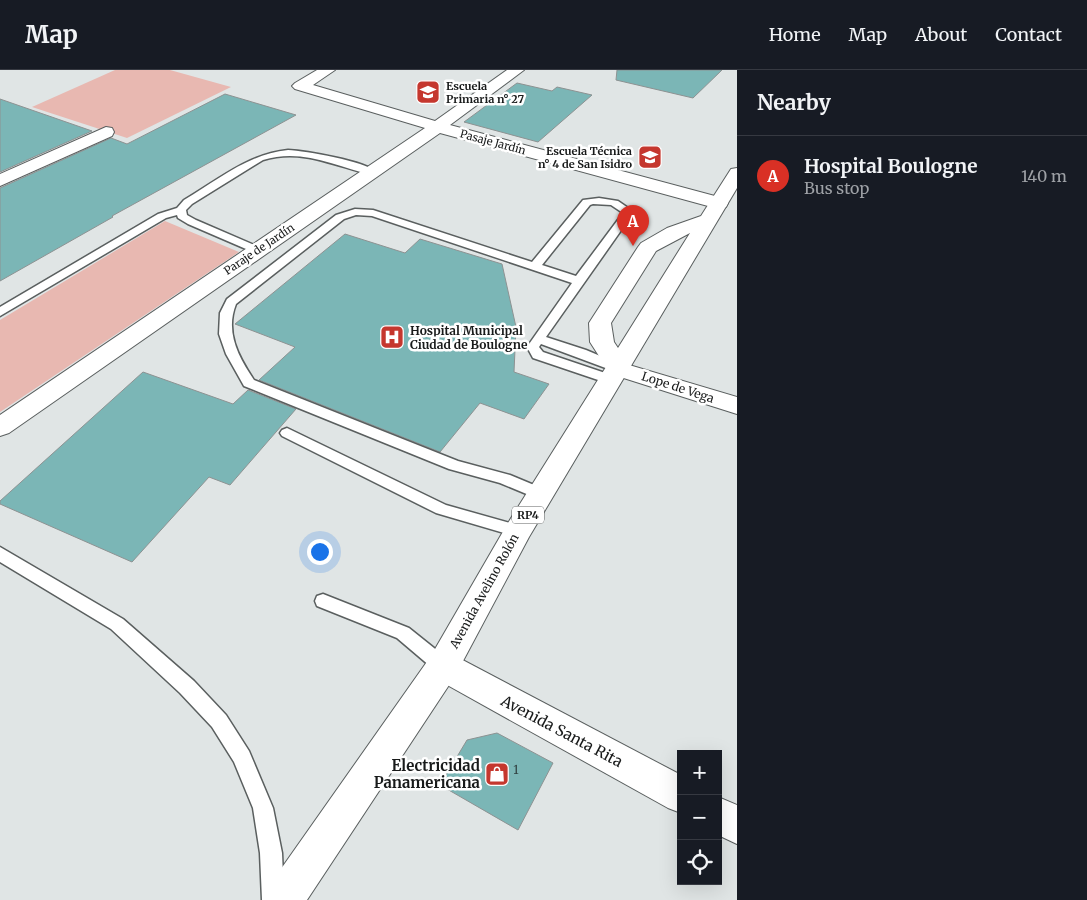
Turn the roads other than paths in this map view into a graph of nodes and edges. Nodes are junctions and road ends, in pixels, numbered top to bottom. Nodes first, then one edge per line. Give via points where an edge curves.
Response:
1 (328, 70) edge
2 (517, 70) edge
3 (438, 127) junction
4 (106, 132) dead end
5 (372, 172) junction
6 (737, 173) edge
7 (0, 180) edge
8 (181, 210) junction
9 (714, 211) junction
10 (257, 250) junction
11 (534, 267) junction
12 (579, 281) junction
13 (0, 312) edge
14 (539, 339) junction
15 (616, 374) junction
16 (737, 406) edge
17 (0, 427) edge
18 (287, 433) dead end
19 (541, 494) junction
20 (518, 531) junction
21 (0, 554) edge
22 (323, 601) dead end
23 (443, 666) junction
24 (677, 793) edge
25 (722, 817) edge
26 (737, 825) edge
27 (273, 900) edge
28 (283, 900) edge

1 - 3 street, Pasaje Jardín via 300,86
2 - 3 street, Paraje de Jardín
3 - 5 street, Paraje de Jardín
3 - 9 street, Pasaje Jardín
4 - 7 street
5 - 8 lane via 319,156 280,154 261,158 188,202
5 - 10 street, Paraje de Jardín
6 - 9 street, Avenida Avelino Rolón / RP4
8 - 10 lane via 182,216 192,222
8 - 13 lane via 162,216
9 - 15 street, Avenida Avelino Rolón / RP4
9 - 15 street via 648,247 600,323 602,342
10 - 17 street, Paraje de Jardín
11 - 12 lane
11 - 12 lane via 587,202 604,200 621,204 629,212
11 - 19 lane via 373,213 355,212 340,217 231,302 224,314 224,329 236,363 249,383 454,465 505,479
12 - 14 lane
14 - 15 lane via 581,353
14 - 15 lane via 533,347 538,355
15 - 16 street, Lope de Vega
15 - 19 street, Avenida Avelino Rolón / RP4
18 - 20 lane via 441,509
19 - 20 street, Avenida Avelino Rolón / RP4
20 - 23 street, Avenida Avelino Rolón / RP4
21 - 27 lane via 117,624 187,687 219,721 242,757 263,808 271,853
22 - 23 lane via 403,633
23 - 24 street, Avenida Santa Rita
23 - 28 street, Avenida Avelino Rolón / RP4
25 - 26 street

